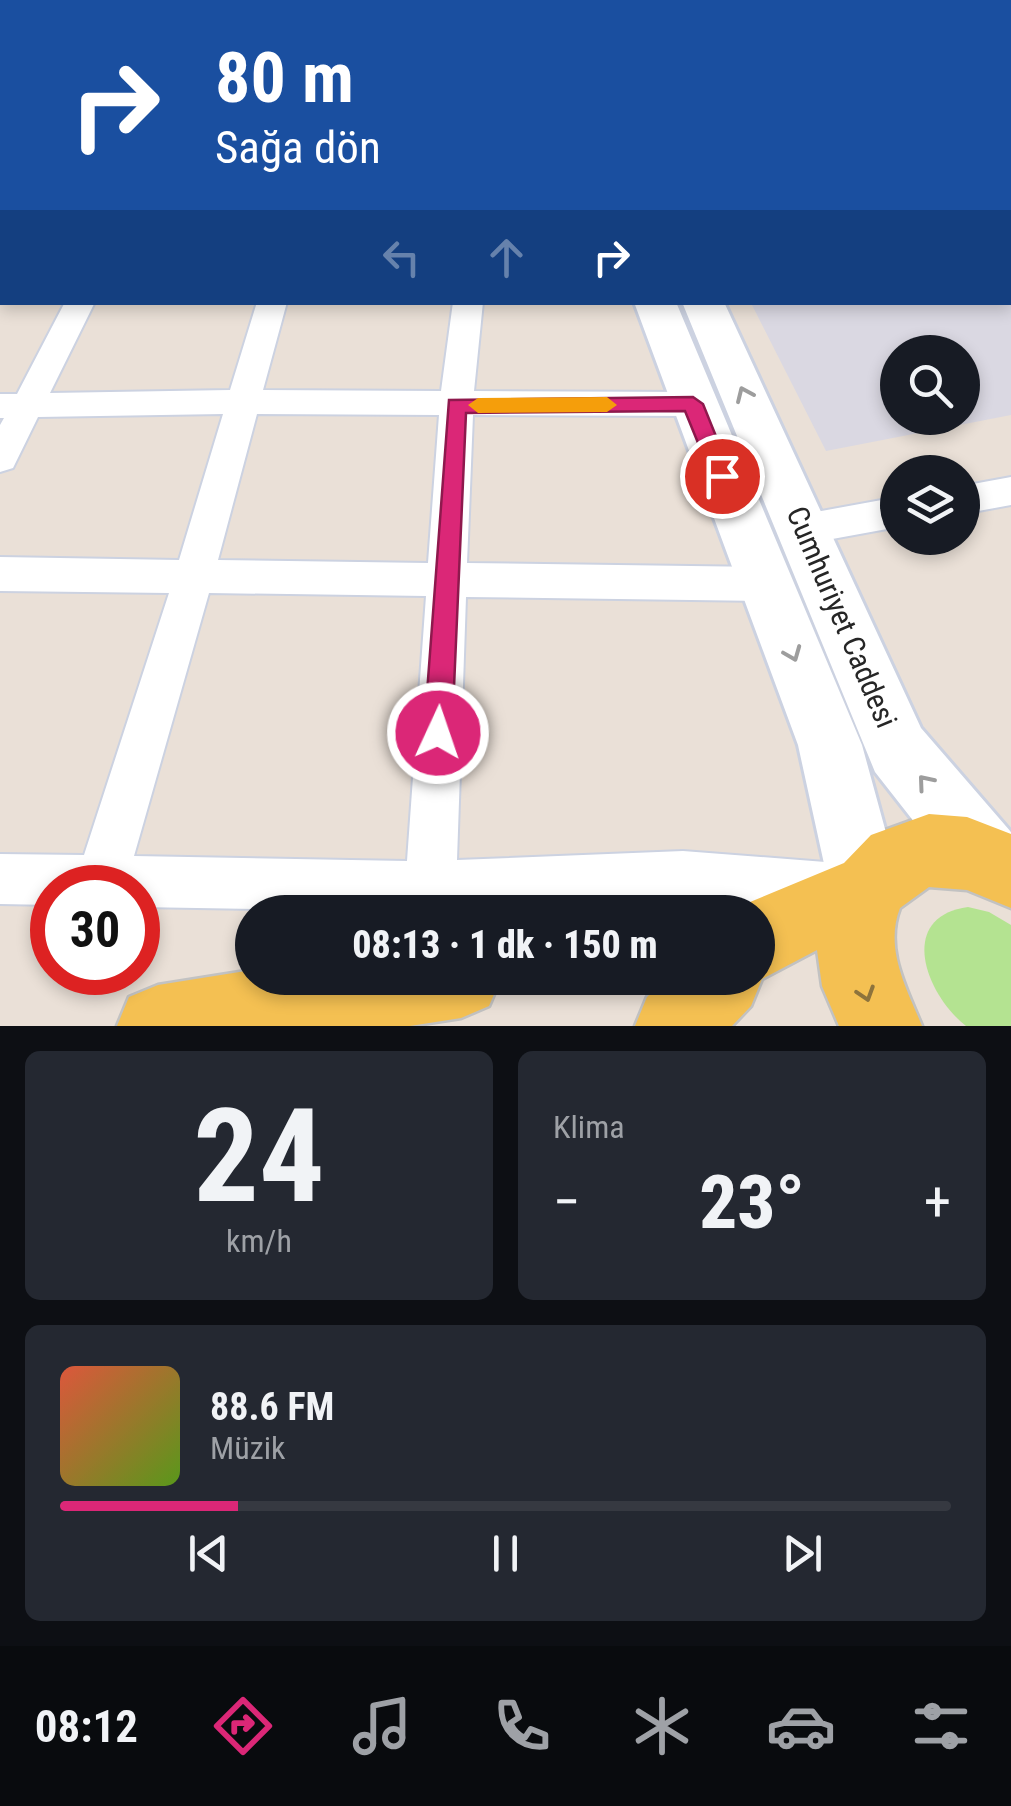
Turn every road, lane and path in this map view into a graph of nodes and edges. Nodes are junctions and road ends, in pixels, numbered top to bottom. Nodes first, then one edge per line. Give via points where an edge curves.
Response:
1 (78, 305) edge
2 (271, 305) edge
3 (468, 305) edge
4 (656, 305) edge
5 (704, 305) edge
6 (243, 402) junction
7 (693, 404) junction
8 (13, 406) edge
9 (456, 406) junction
10 (0, 459) edge
11 (1011, 491) edge
12 (980, 497) edge
13 (880, 515) edge
14 (806, 529) junction
15 (0, 574) edge
16 (194, 576) junction
17 (446, 580) junction
18 (765, 584) junction
19 (1003, 861) edge
20 (106, 865) edge
21 (0, 879) edge
22 (30, 880) edge
23 (160, 882) edge
24 (430, 887) junction
25 (866, 892) junction
26 (775, 916) edge
27 (775, 930) edge
28 (353, 995) edge
29 (706, 995) edge
30 (158, 1026) edge
31 (676, 1026) edge
32 (880, 1026) edge

1 - 8 street
2 - 6 street
3 - 9 street
4 - 7 main road, Cumhuriyet Caddesi
14 -> 5 main road, Cumhuriyet Caddesi
6 - 8 street
6 - 9 street
6 - 16 street
7 - 9 street
7 - 18 main road, Cumhuriyet Caddesi
8 - 10 street
9 - 17 street
11 - 12 street
13 - 14 street
19 -> 14 main road, Cumhuriyet Caddesi via 898,750
15 - 16 street
16 - 17 street
16 - 20 street
17 - 18 street
17 - 24 street
18 -> 25 main road, Cumhuriyet Caddesi via 830,744
19 - 25 main road via 950,849 915,852 886,866
21 - 22 street
23 - 24 street
24 - 25 street via 683,876
25 - 26 main road
25 - 27 main road
25 -> 32 main road via 856,926 857,967
28 - 30 main road
29 - 31 main road

